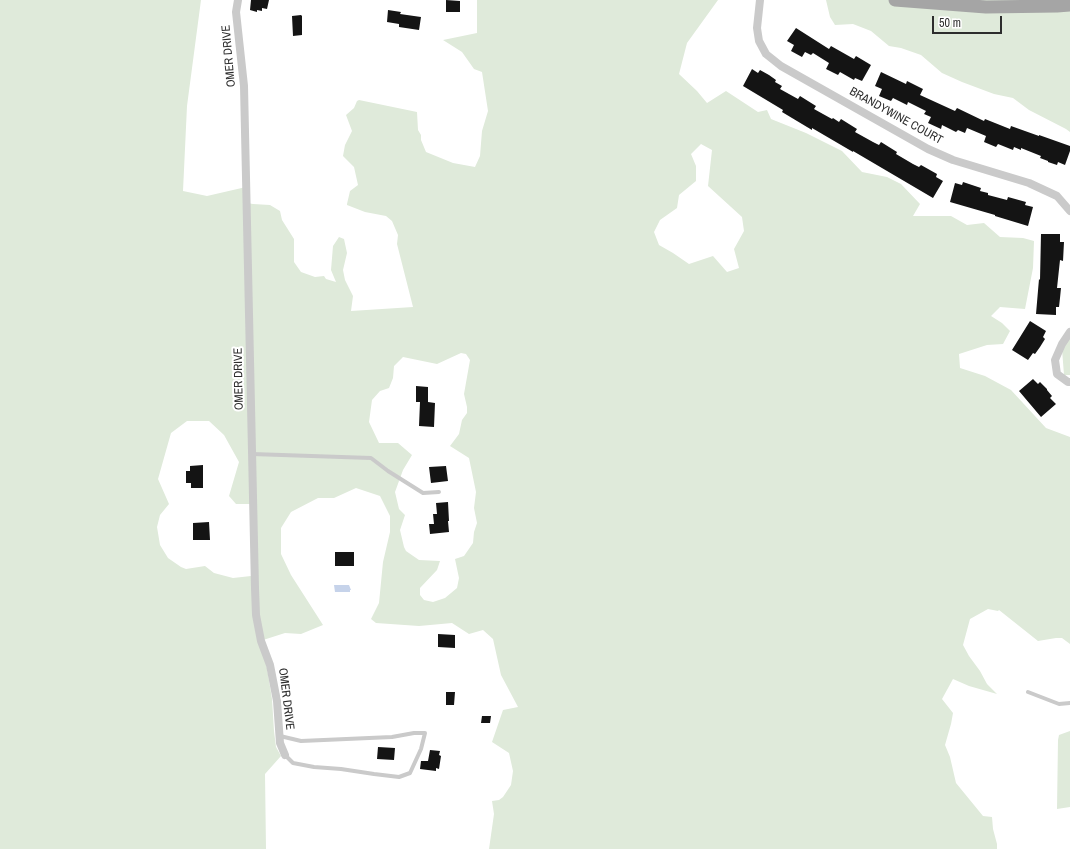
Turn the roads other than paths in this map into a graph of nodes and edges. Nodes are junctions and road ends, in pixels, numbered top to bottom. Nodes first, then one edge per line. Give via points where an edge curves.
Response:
1 (238, 0) edge
2 (760, 0) edge
3 (895, 0) edge
4 (1070, 5) edge
5 (1070, 211) edge
6 (1070, 332) edge
7 (1070, 382) edge
8 (252, 454) junction
9 (439, 492) dead end
10 (1028, 692) dead end
11 (1070, 703) edge
12 (279, 736) junction
13 (285, 754) joint

1 - 8 street, OMER DRIVE via 236,12 244,86
2 - 5 street, BRANDYWINE COURT via 757,28 759,41 766,54 781,66 928,149 953,160 1029,183 1057,196
3 - 4 main road via 986,7
6 - 7 street via 1055,360 1057,374
8 - 9 lane via 371,458 423,493
8 - 12 street, OMER DRIVE via 256,615 277,701
10 - 11 lane via 1059,704
12 - 13 street, OMER DRIVE
12 - 13 lane via 302,740 392,737 425,732 421,749 410,773 398,777 314,767 293,762

